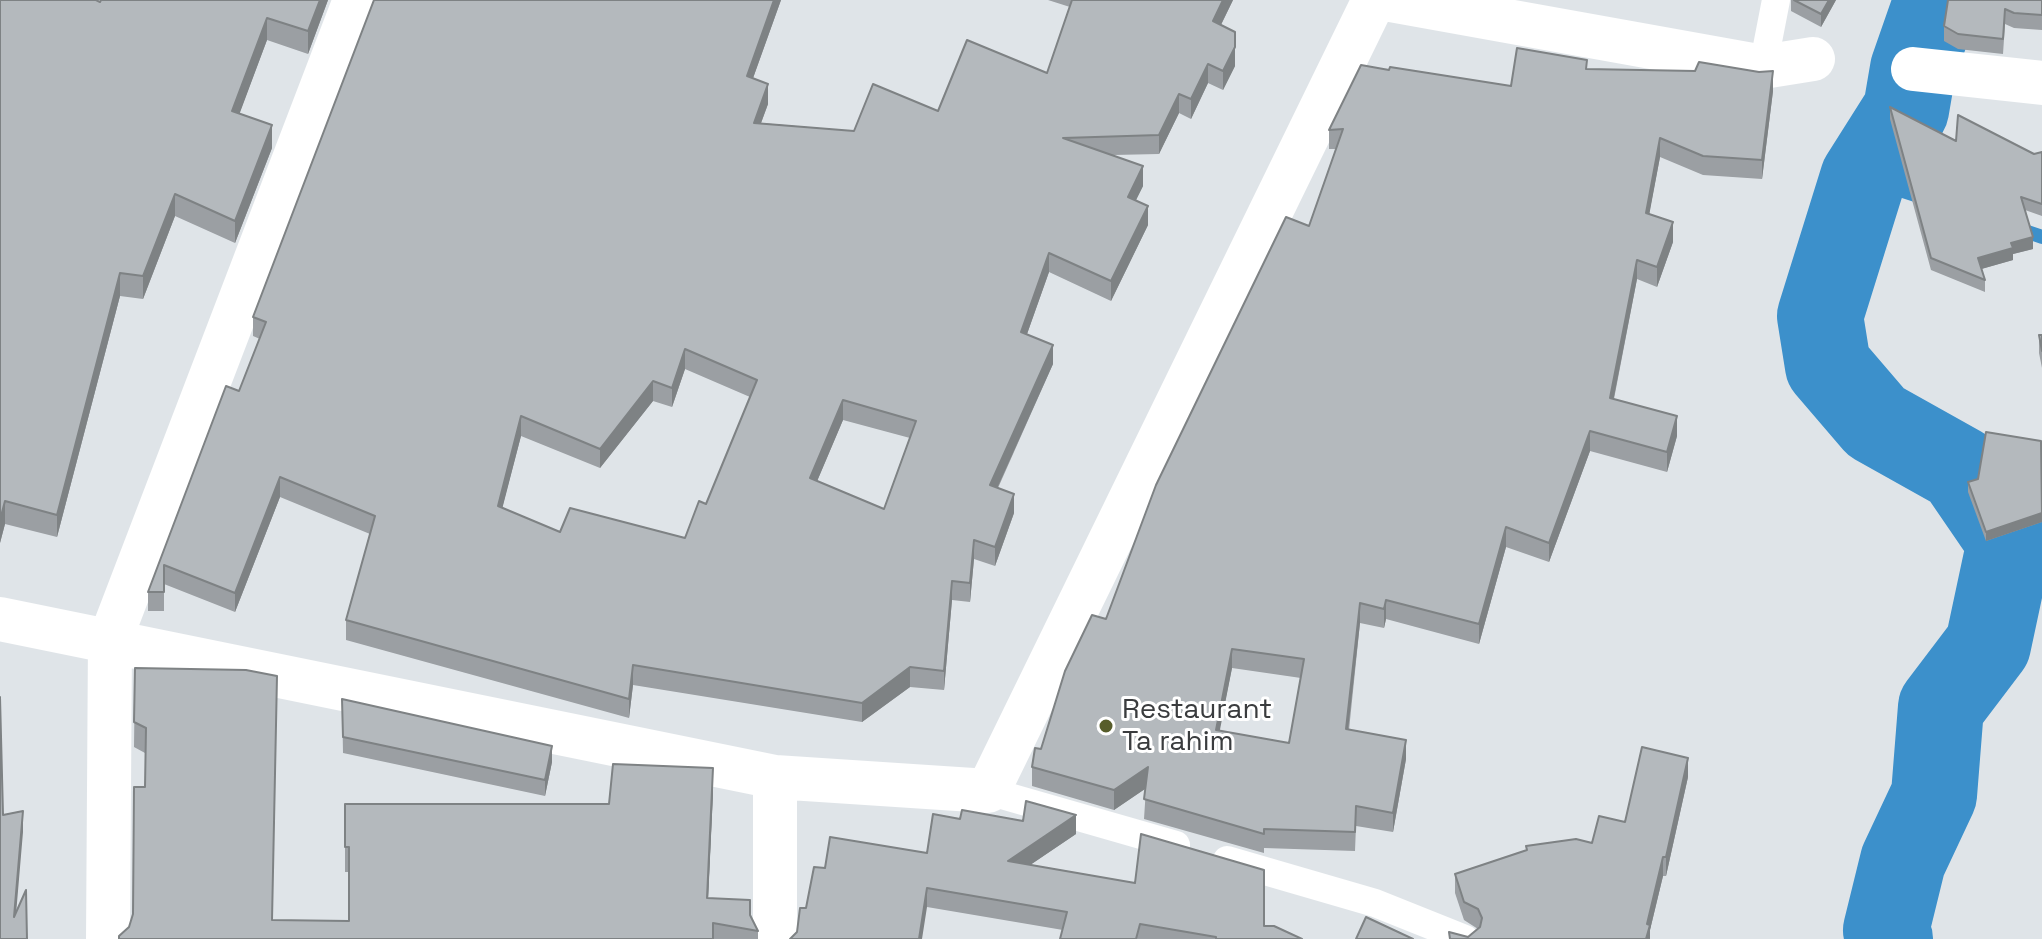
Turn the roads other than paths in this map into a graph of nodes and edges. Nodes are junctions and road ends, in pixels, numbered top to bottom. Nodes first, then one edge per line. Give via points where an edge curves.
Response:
1 (355, 0) edge
2 (1374, 0) edge
3 (1391, 0) edge
4 (1776, 0) edge
5 (1813, 59) dead end
6 (1763, 67) junction
7 (1913, 69) dead end
8 (2042, 83) edge
9 (0, 619) edge
10 (110, 640) junction
11 (775, 777) junction
12 (988, 791) junction
13 (108, 939) edge
14 (775, 939) edge
15 (1465, 939) edge

1 - 10 street
2 - 12 street
3 - 6 street
4 - 6 lane
5 - 6 street
7 - 8 street
9 - 10 street
10 - 11 street
10 - 13 street
11 - 12 street
11 - 14 street
12 - 15 lane via 1375,903

